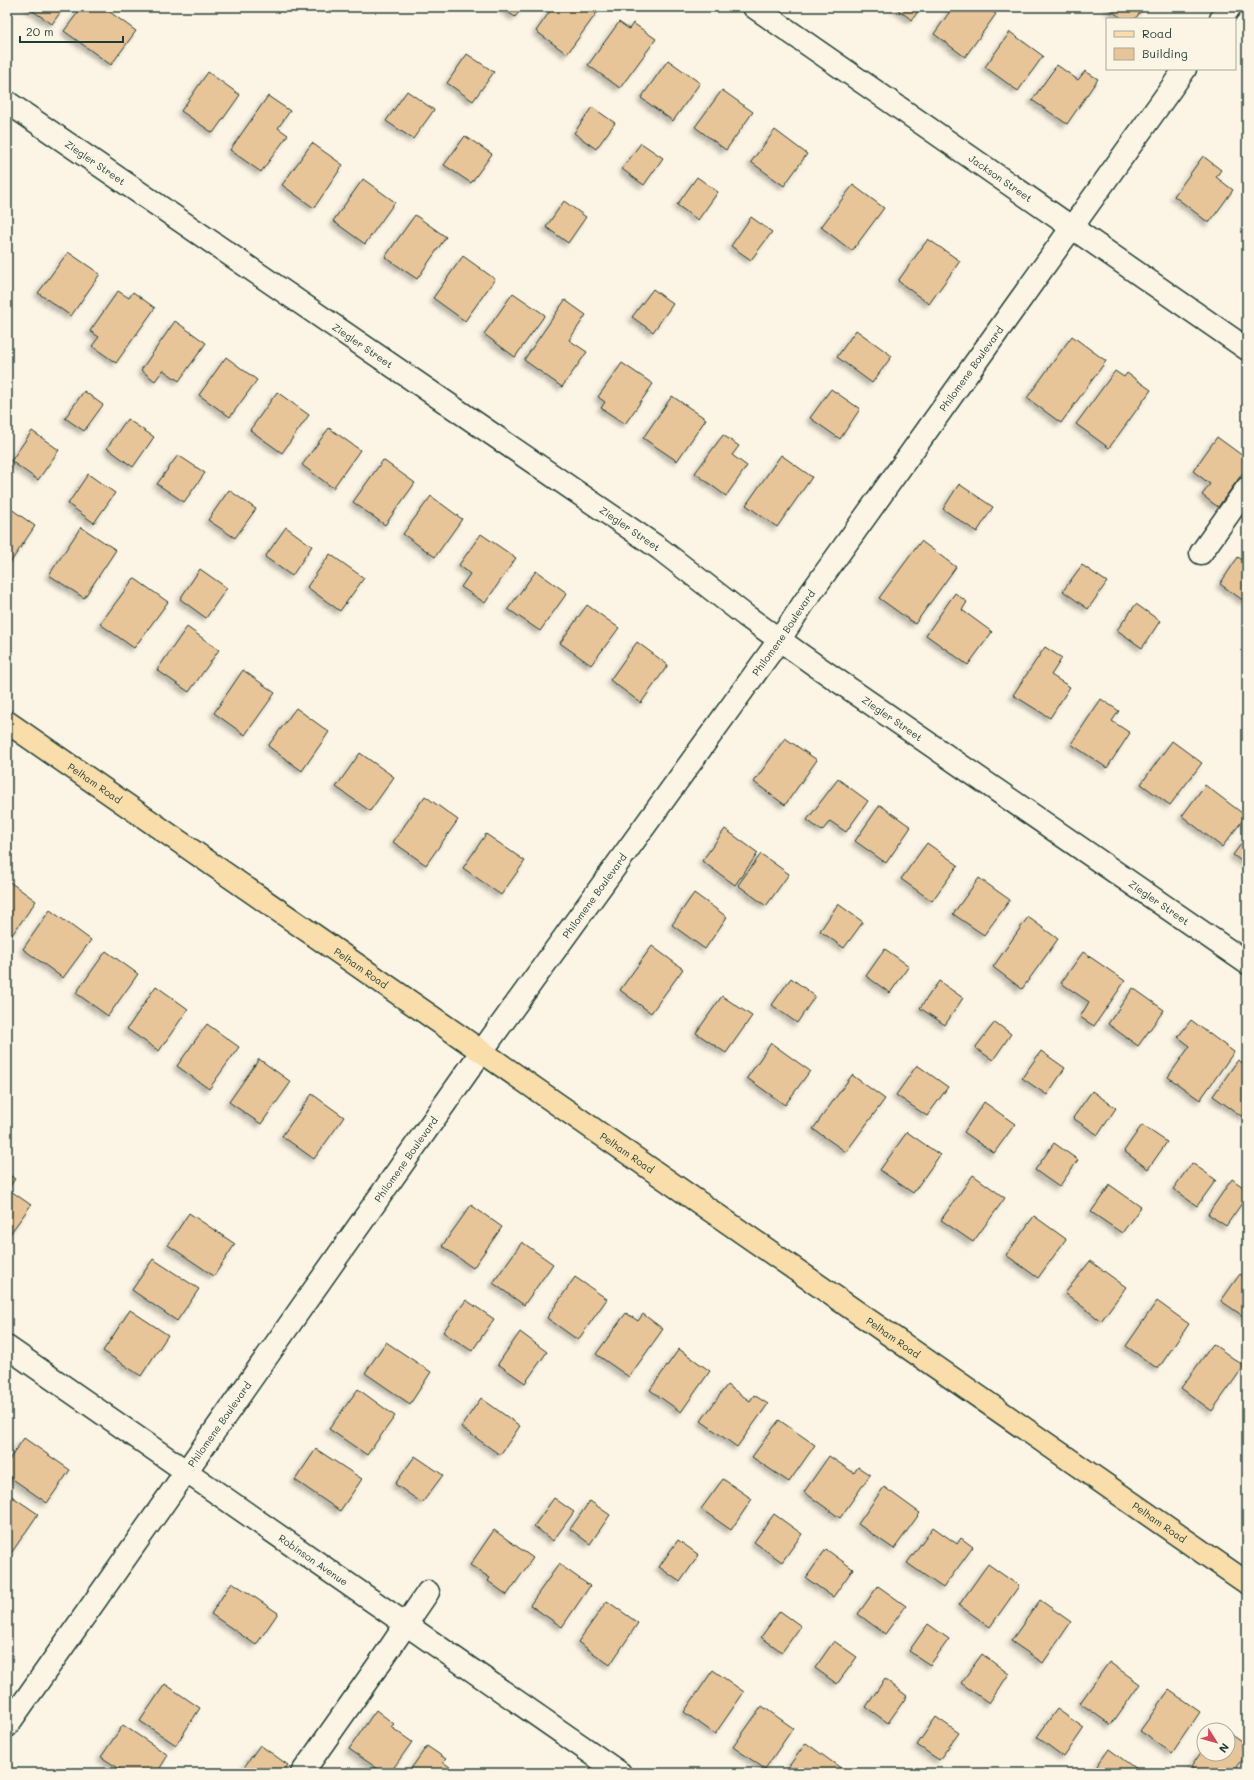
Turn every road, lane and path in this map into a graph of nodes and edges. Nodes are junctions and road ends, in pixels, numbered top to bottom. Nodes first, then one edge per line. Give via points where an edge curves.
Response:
1 (754, 7) edge
2 (1230, 7) edge
3 (1222, 18) edge
4 (1184, 70) edge
5 (7, 102) edge
6 (1072, 228) junction
7 (1247, 349) edge
8 (1247, 488) edge
9 (1201, 553) dead end
10 (780, 639) junction
11 (7, 722) edge
12 (1247, 963) edge
13 (482, 1052) junction
14 (7, 1347) edge
15 (186, 1472) junction
16 (1247, 1583) edge
17 (428, 1592) dead end
18 (406, 1625) junction
19 (7, 1726) edge
20 (302, 1773) edge
21 (620, 1773) edge

1 - 6 street, Jackson Street
2 - 3 street
4 - 6 street, Philomene Boulevard
5 - 10 street, Ziegler Street via 660,549
6 - 7 street, Jackson Street
6 - 10 street, Philomene Boulevard
8 - 9 street
10 - 12 street, Ziegler Street
10 - 13 street, Philomene Boulevard
11 - 13 main road, Pelham Road
13 - 15 street, Philomene Boulevard
13 - 16 main road, Pelham Road
14 - 15 street, Robinson Avenue
15 - 18 street, Robinson Avenue
15 - 19 street, Philomene Boulevard
17 - 18 street
18 - 20 street
18 - 21 street, Robinson Avenue

